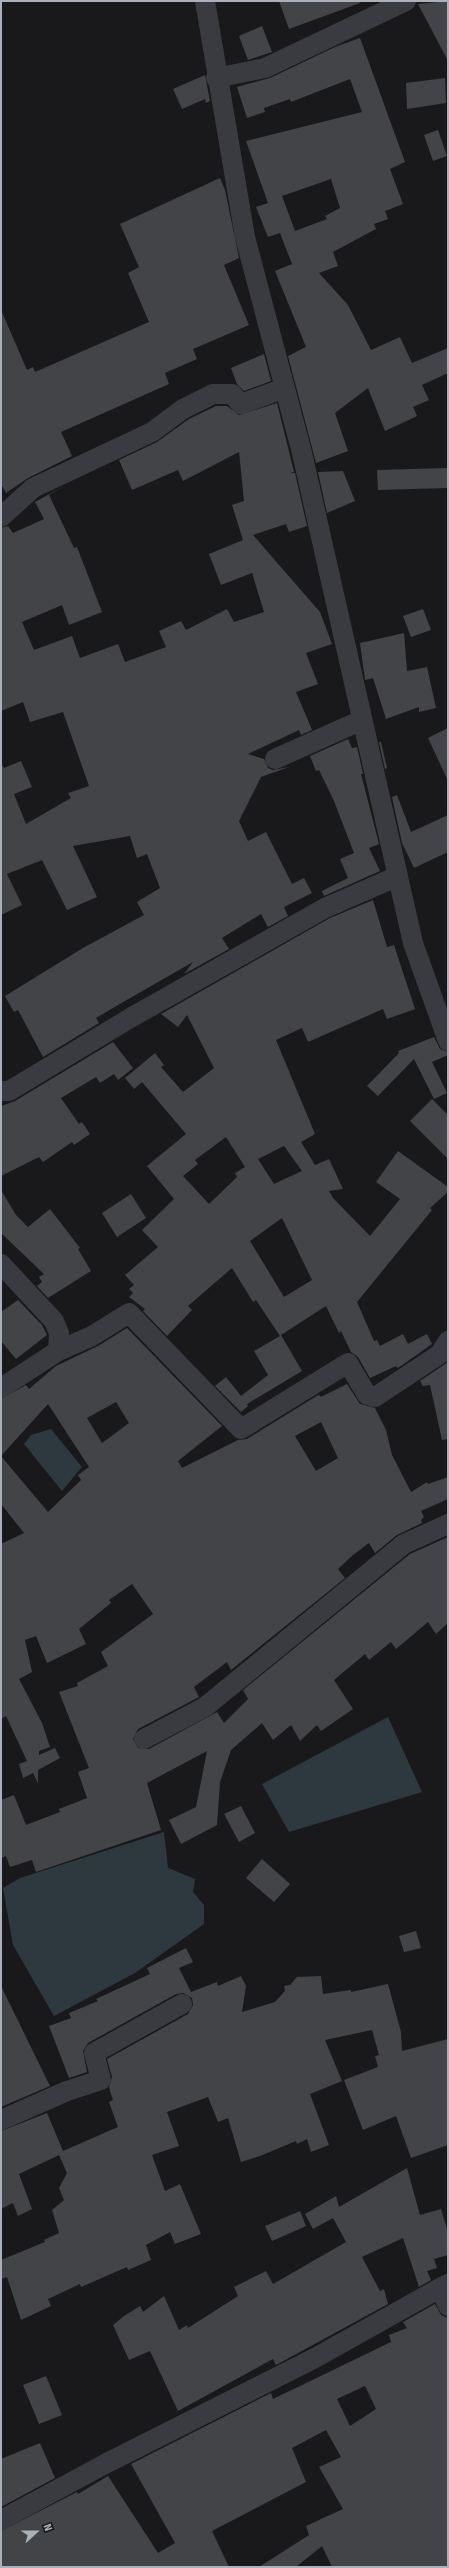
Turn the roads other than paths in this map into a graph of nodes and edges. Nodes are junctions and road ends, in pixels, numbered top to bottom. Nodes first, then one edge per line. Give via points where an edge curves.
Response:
1 (205, 1) edge
2 (406, 1) edge
3 (216, 78) junction
4 (284, 388) junction
5 (1, 517) edge
6 (362, 720) junction
7 (275, 759) dead end
8 (398, 876) junction
9 (448, 1040) edge
10 (1, 1091) edge
11 (1, 1264) edge
12 (448, 1340) edge
13 (58, 1351) junction
14 (1, 1388) edge
15 (448, 1524) edge
16 (144, 1739) dead end
17 (182, 2004) dead end
18 (1, 2120) edge
19 (445, 2293) edge
20 (1, 2520) edge

1 - 3 street
2 - 3 street via 264,68
3 - 4 street via 245,237
4 - 5 street via 241,404 232,394 212,394 183,409 152,432 33,488
4 - 6 street
6 - 7 street
6 - 8 street
8 - 9 street via 413,943
8 - 10 street via 324,908 132,1017 9,1091
11 - 13 street via 54,1321 59,1333
12 - 13 street via 440,1354 375,1397 367,1395 348,1363 241,1429 129,1313 92,1336
13 - 14 street
15 - 16 street via 404,1544 205,1707
17 - 18 street via 94,2053 101,2080 67,2091
19 - 20 street via 105,2464

